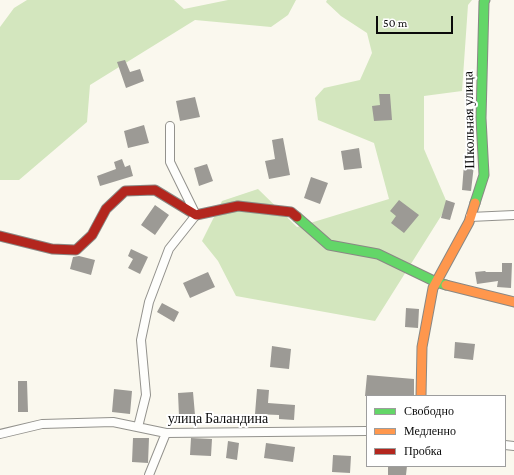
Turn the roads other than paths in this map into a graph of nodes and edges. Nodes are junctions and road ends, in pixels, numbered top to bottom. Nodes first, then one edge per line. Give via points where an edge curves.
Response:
1 (485, 0) edge
2 (170, 126) dead end
3 (514, 215) edge
4 (196, 216) junction
5 (470, 217) junction
6 (0, 236) edge
7 (436, 282) junction
8 (514, 302) edge
9 (421, 395) edge
10 (138, 428) junction
11 (366, 431) edge
12 (166, 433) junction
13 (0, 434) edge
14 (149, 475) edge

1 - 5 street, Школьная улица via 481,118 484,175
2 - 4 street via 170,162
3 - 5 street
4 - 6 street via 155,190 125,191 106,209 92,235 76,250 52,249
4 - 7 street via 238,206 291,212 329,245 378,254
4 - 10 street via 169,249 149,302 141,340 146,395
5 - 7 street, Школьная улица
7 - 8 street
7 - 9 street, Школьная улица via 422,346
10 - 12 street, улица Баландина
10 - 13 street, улица Баландина via 113,422 42,424
11 - 12 street, улица Баландина
12 - 14 street

